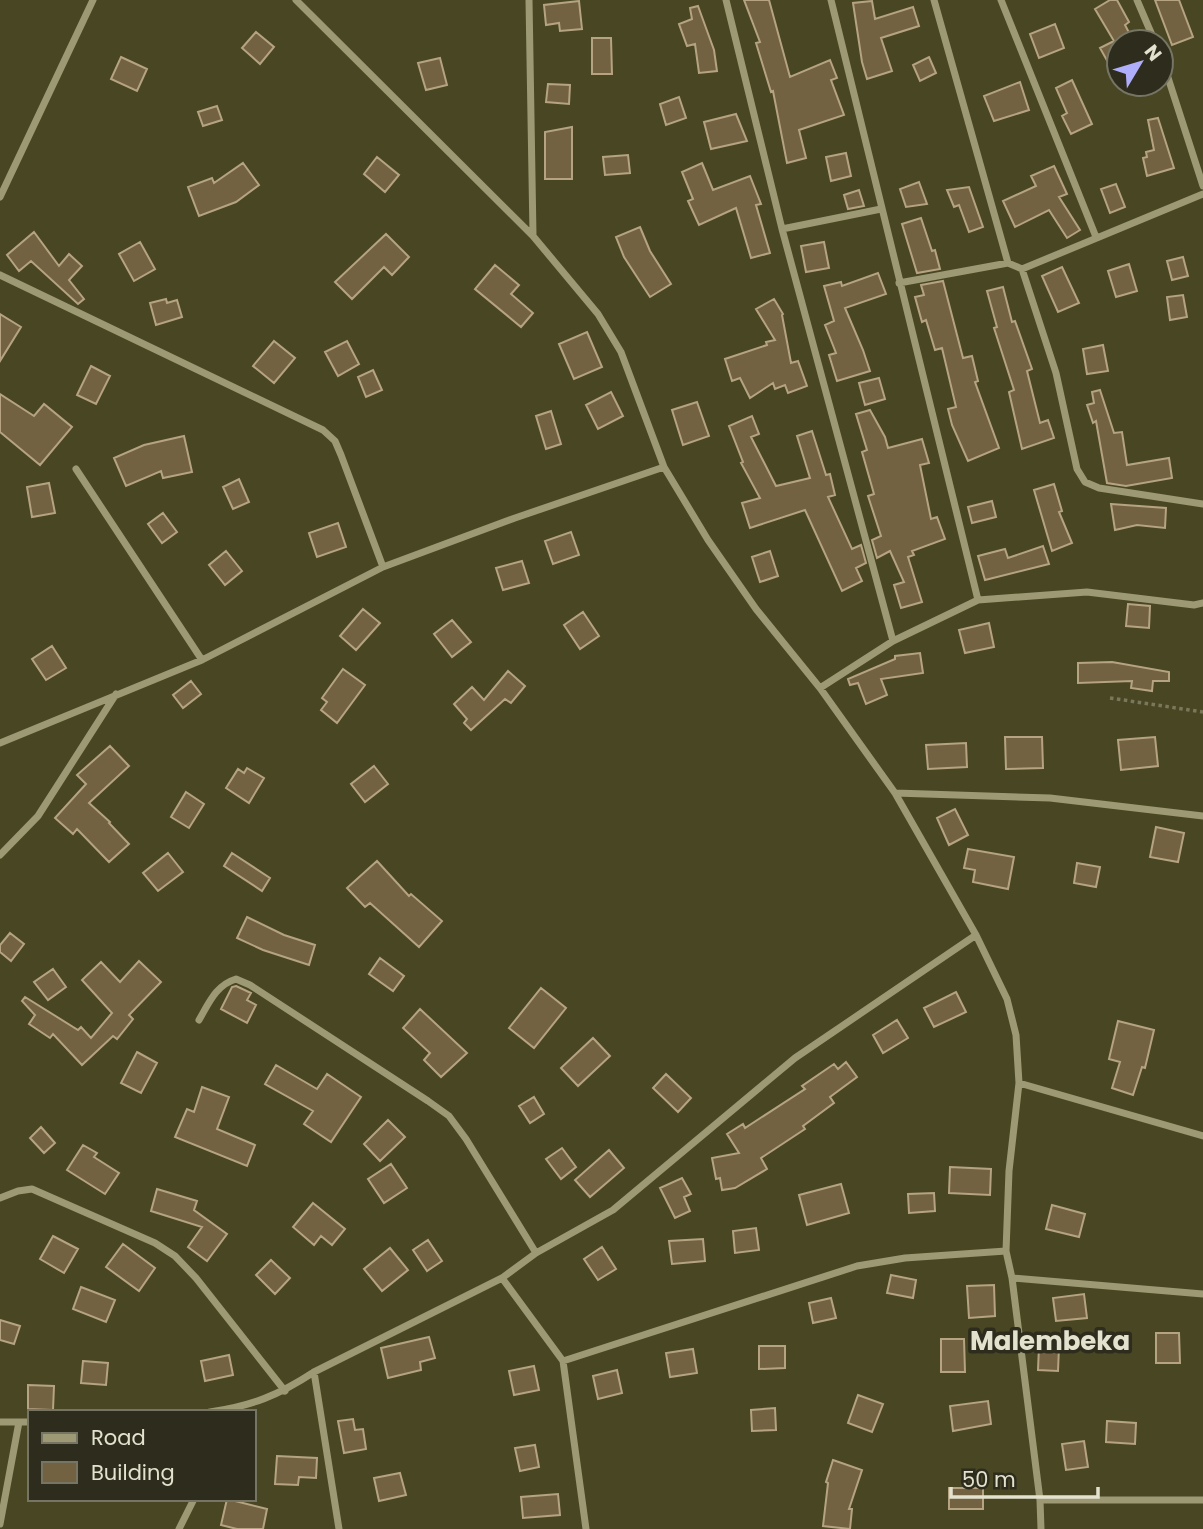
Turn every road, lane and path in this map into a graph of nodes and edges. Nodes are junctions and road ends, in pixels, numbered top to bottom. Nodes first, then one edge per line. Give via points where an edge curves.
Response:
1 (93, 0) edge
2 (296, 0) edge
3 (529, 0) edge
4 (726, 0) edge
5 (831, 0) edge
6 (934, 0) edge
7 (1001, 0) edge
8 (1137, 0) edge
9 (1149, 28) edge
10 (1175, 98) edge
11 (1203, 186) edge
12 (1203, 194) edge
13 (0, 198) edge
14 (881, 209) junction
15 (782, 229) junction
16 (533, 236) junction
17 (1096, 237) junction
18 (1008, 263) junction
19 (1022, 269) junction
20 (0, 275) edge
21 (899, 283) junction
22 (664, 467) junction
23 (76, 469) dead end
24 (1203, 504) edge
25 (383, 567) junction
26 (978, 600) junction
27 (1203, 603) edge
28 (893, 642) junction
29 (202, 660) junction
30 (820, 688) junction
31 (116, 694) junction
32 (1111, 698) dead end
33 (1203, 712) edge
34 (0, 743) edge
35 (895, 793) junction
36 (1203, 816) edge
37 (0, 855) edge
38 (976, 935) junction
39 (199, 1020) dead end
40 (1019, 1083) junction
41 (1203, 1136) edge
42 (0, 1198) edge
43 (1006, 1251) junction
44 (536, 1253) junction
45 (502, 1278) junction
46 (1012, 1278) junction
47 (1203, 1294) edge
48 (563, 1361) junction
49 (314, 1373) junction
50 (285, 1391) junction
51 (225, 1410) edge
52 (0, 1422) edge
53 (19, 1422) junction
54 (28, 1422) edge
55 (1040, 1500) junction
56 (1203, 1500) edge
57 (193, 1501) edge
58 (0, 1524) edge
59 (179, 1529) edge
60 (339, 1529) edge
61 (586, 1529) edge
62 (1041, 1529) edge

1 - 13 street
2 - 16 street
3 - 16 street
4 - 15 street
5 - 14 street
6 - 18 street
7 - 17 street
8 - 9 street
10 - 11 street
12 - 17 street
14 - 15 street
14 - 21 street
15 - 28 street
16 - 22 street via 598,314 621,352
17 - 19 street
18 - 19 street
18 - 21 street
19 - 24 street via 1053,362 1077,469 1085,482
20 - 25 street via 323,430 335,441
21 - 26 street
22 - 25 street
22 - 30 street via 756,609
23 - 29 street
25 - 29 street
26 - 27 street via 1087,592
26 - 28 street
28 - 30 street
29 - 31 street
30 - 35 street
31 - 34 street
31 - 37 street via 38,816
32 - 33 path
35 - 36 street via 1050,798
35 - 38 street
38 - 40 street via 1006,999 1016,1035
38 - 44 street via 795,1058 613,1210
39 - 44 street via 224,982 236,979 428,1101 449,1116 467,1139
40 - 41 street
40 - 43 street
42 - 50 street via 32,1189 175,1256
43 - 46 street
43 - 48 street via 857,1266
44 - 45 street
45 - 48 street
45 - 49 street
46 - 47 street
46 - 55 street
48 - 61 street
49 - 50 street
49 - 60 street
50 - 51 street
52 - 53 street
53 - 54 street
53 - 58 street
55 - 56 street
55 - 62 street
57 - 59 street

